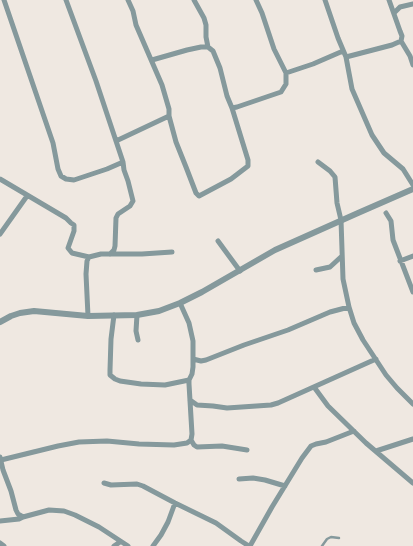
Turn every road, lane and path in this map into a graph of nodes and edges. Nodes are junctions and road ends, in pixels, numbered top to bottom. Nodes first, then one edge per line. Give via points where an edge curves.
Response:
1 (4, 0) edge
2 (66, 0) edge
3 (128, 0) edge
4 (194, 0) edge
5 (256, 0) edge
6 (325, 0) edge
7 (389, 0) edge
8 (413, 4) edge
9 (394, 13) junction
10 (402, 41) junction
11 (208, 48) junction
12 (343, 51) junction
13 (346, 57) junction
14 (411, 58) edge
15 (152, 60) junction
16 (413, 65) edge
17 (286, 73) junction
18 (232, 108) junction
19 (169, 116) junction
20 (116, 141) junction
21 (123, 162) junction
22 (318, 162) dead end
23 (0, 179) edge
24 (413, 185) edge
25 (413, 190) edge
26 (27, 196) junction
27 (386, 213) dead end
28 (341, 220) junction
29 (0, 234) edge
30 (218, 241) dead end
31 (172, 252) dead end
32 (110, 254) junction
33 (342, 256) junction
34 (413, 256) edge
35 (88, 257) junction
36 (400, 262) junction
37 (316, 270) dead end
38 (240, 271) junction
39 (413, 292) edge
40 (180, 303) junction
41 (349, 307) junction
42 (114, 315) junction
43 (136, 315) junction
44 (88, 316) junction
45 (0, 322) edge
46 (138, 340) dead end
47 (193, 359) junction
48 (376, 359) junction
49 (189, 380) junction
50 (314, 387) junction
51 (190, 400) junction
52 (413, 404) edge
53 (354, 431) junction
54 (413, 439) edge
55 (191, 440) junction
56 (247, 450) dead end
57 (376, 451) junction
58 (0, 458) edge
59 (239, 480) dead end
60 (104, 483) dead end
61 (413, 483) edge
62 (285, 486) junction
63 (175, 503) junction
64 (23, 517) junction
65 (0, 521) edge
66 (339, 538) dead end
67 (120, 542) junction
68 (0, 543) edge
69 (4, 546) edge
70 (114, 546) edge
71 (128, 546) edge
72 (153, 546) edge
73 (250, 546) edge
74 (322, 546) edge

1 - 21 street via 53,143 61,176 66,180 74,180
2 - 20 street
3 - 15 street
4 - 11 street via 204,18
5 - 17 street
6 - 12 street
7 - 9 street
8 - 9 street via 400,7
9 - 10 street
10 - 13 street
10 - 14 street
11 - 15 street via 187,50
11 - 18 street via 213,51 220,68
12 - 13 street
12 - 17 street
13 - 24 street via 352,89 372,135 384,153 403,169
14 - 16 street
15 - 19 street via 166,96
17 - 18 street via 286,84 281,92
18 - 19 street via 248,166 231,179 199,196 176,142
19 - 20 street
20 - 21 street
21 - 32 street via 133,201 116,218 115,246
22 - 28 street via 335,177
23 - 26 street
25 - 28 street
26 - 29 street
26 - 35 street via 74,225 68,248 72,253
27 - 36 street
28 - 33 street
28 - 38 street via 275,250
30 - 38 street
31 - 32 street
32 - 35 street
33 - 37 street via 330,267
33 - 41 street via 343,280
34 - 36 street
35 - 44 street
36 - 39 street
38 - 40 street
40 - 43 street via 159,311
40 - 47 street via 191,330
41 - 47 street via 206,360
41 - 48 street via 354,323
42 - 43 street
42 - 44 street
42 - 49 street via 110,375 120,382 141,384 164,385
43 - 46 street
44 - 45 street via 34,311 20,313
47 - 49 street
48 - 50 street
48 - 52 street via 386,375
49 - 51 street
50 - 51 street via 278,403 257,407 197,405
50 - 53 street via 328,406
51 - 55 street
53 - 57 street
53 - 62 street via 311,446
54 - 57 street
55 - 56 street via 197,447 222,446
55 - 58 street via 174,445 107,440 79,442
57 - 61 street
58 - 64 street via 16,510
59 - 62 street via 253,478
60 - 63 street via 137,484
62 - 73 street
63 - 72 street via 168,522
63 - 73 street via 216,523
64 - 65 street
64 - 67 street via 48,510 64,511 99,527
66 - 74 lane via 331,536
67 - 70 street
67 - 71 street
68 - 69 street

